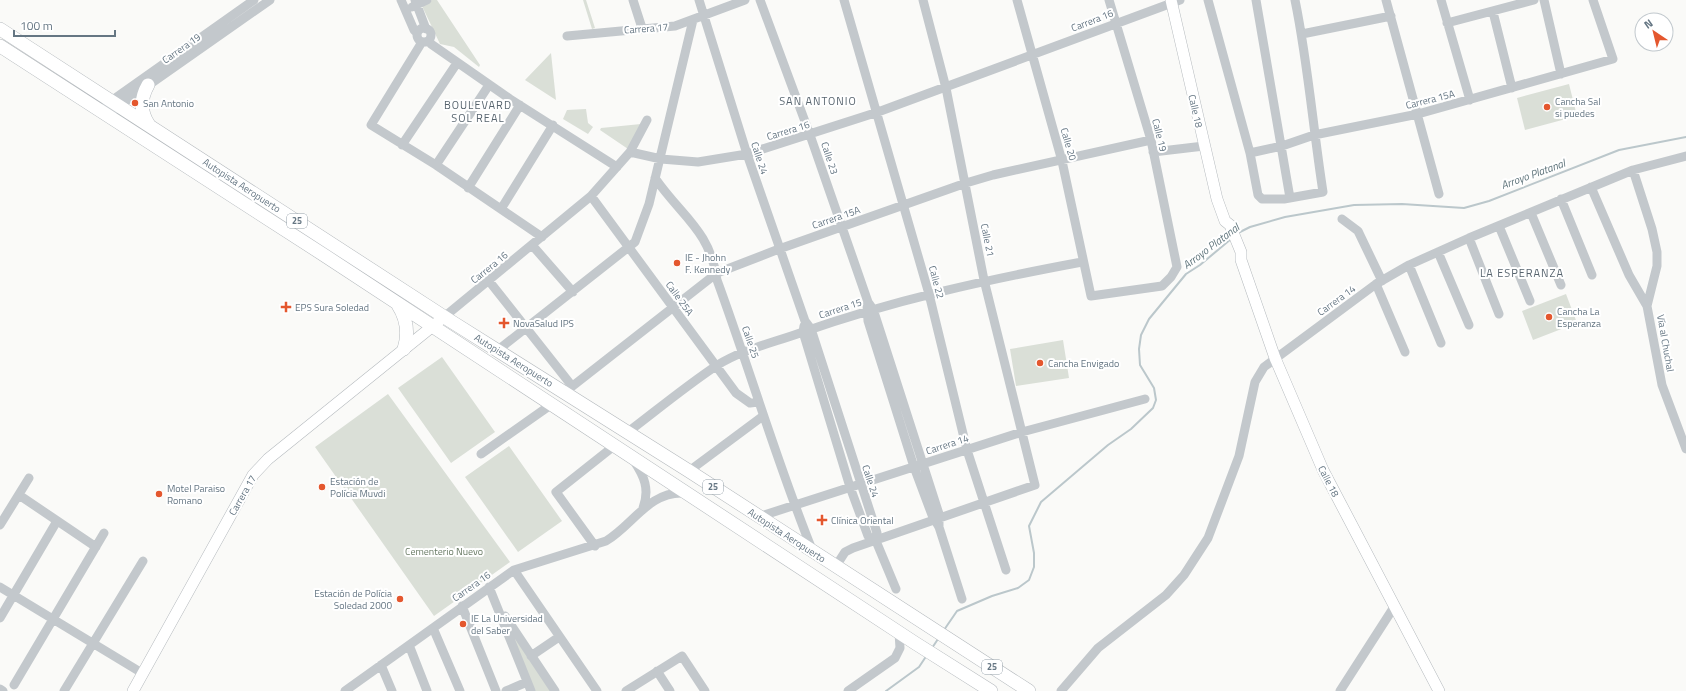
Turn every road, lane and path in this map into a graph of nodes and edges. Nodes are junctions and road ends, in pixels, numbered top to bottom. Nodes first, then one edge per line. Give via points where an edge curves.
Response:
1 (254, 0) edge
2 (270, 0) edge
3 (401, 0) edge
4 (427, 0) edge
5 (633, 0) edge
6 (699, 0) edge
7 (745, 0) edge
8 (760, 0) edge
9 (844, 0) edge
10 (922, 0) edge
11 (1017, 0) edge
12 (1109, 0) edge
13 (1208, 0) edge
14 (1256, 0) edge
15 (1295, 0) edge
16 (1386, 0) edge
17 (1441, 0) edge
18 (1534, 0) edge
19 (1544, 0) edge
20 (1593, 0) edge
21 (1174, 1) edge
22 (416, 2) edge
23 (406, 10) junction
24 (1493, 12) junction
25 (704, 15) junction
26 (1391, 16) junction
27 (692, 20) junction
28 (1116, 23) junction
29 (1447, 23) junction
30 (642, 28) junction
31 (0, 29) edge
32 (426, 29) junction
33 (417, 33) junction
34 (1302, 34) junction
35 (567, 36) dead end
36 (425, 41) junction
37 (0, 46) edge
38 (1031, 55) junction
39 (457, 63) junction
40 (1561, 74) junction
41 (148, 85) junction
42 (489, 85) junction
43 (946, 88) junction
44 (1512, 88) junction
45 (1470, 100) junction
46 (115, 103) junction
47 (520, 105) junction
48 (102, 112) junction
49 (878, 112) junction
50 (1418, 114) junction
51 (647, 120) dead end
52 (149, 125) junction
53 (552, 125) junction
54 (810, 135) junction
55 (1314, 135) junction
56 (1151, 140) junction
57 (402, 145) junction
58 (1204, 146) junction
59 (1282, 146) junction
60 (630, 152) junction
61 (1153, 152) junction
62 (1250, 153) junction
63 (747, 154) junction
64 (1686, 156) edge
65 (661, 159) junction
66 (1062, 161) junction
67 (436, 165) junction
68 (617, 167) junction
69 (1633, 170) junction
70 (655, 178) junction
71 (966, 183) junction
72 (1591, 187) junction
73 (468, 188) junction
74 (1439, 194) dead end
75 (591, 196) junction
76 (1290, 198) junction
77 (1561, 199) junction
78 (903, 205) junction
79 (501, 209) junction
80 (1532, 213) junction
81 (1342, 219) dead end
82 (1499, 226) junction
83 (841, 227) junction
84 (542, 238) junction
85 (1469, 238) junction
86 (532, 245) junction
87 (630, 247) junction
88 (779, 248) junction
89 (1438, 252) junction
90 (1082, 262) junction
91 (1409, 265) junction
92 (717, 273) junction
93 (1592, 274) dead end
94 (984, 280) junction
95 (489, 281) junction
96 (1379, 283) junction
97 (1561, 285) dead end
98 (573, 292) junction
99 (929, 294) junction
100 (1091, 296) joint
101 (1530, 301) dead end
102 (398, 305) junction
103 (673, 306) junction
104 (1647, 306) junction
105 (869, 307) junction
106 (1499, 314) dead end
107 (444, 317) junction
108 (1469, 325) dead end
109 (432, 327) junction
110 (526, 328) junction
111 (807, 330) junction
112 (1441, 343) dead end
113 (404, 349) junction
114 (498, 350) junction
115 (1405, 352) dead end
116 (743, 353) junction
117 (1275, 358) junction
118 (716, 366) junction
119 (569, 389) junction
120 (1145, 399) dead end
121 (758, 402) junction
122 (552, 404) junction
123 (763, 416) junction
124 (628, 432) junction
125 (1022, 432) junction
126 (614, 446) junction
127 (1686, 448) edge
128 (967, 450) junction
129 (481, 454) dead end
130 (633, 459) junction
131 (918, 465) junction
132 (690, 471) junction
133 (29, 478) dead end
134 (860, 484) junction
135 (850, 487) junction
136 (684, 493) junction
137 (19, 495) junction
138 (984, 503) junction
139 (795, 505) junction
140 (642, 512) junction
141 (758, 517) junction
142 (57, 521) junction
143 (938, 522) junction
144 (0, 525) edge
145 (803, 527) junction
146 (104, 533) dead end
147 (792, 537) junction
148 (876, 541) junction
149 (595, 546) junction
150 (96, 547) junction
151 (813, 552) junction
152 (143, 561) dead end
153 (836, 566) junction
154 (514, 570) junction
155 (1006, 570) dead end
156 (0, 587) edge
157 (489, 587) junction
158 (896, 589) dead end
159 (13, 595) junction
160 (495, 600) junction
161 (962, 600) dead end
162 (462, 606) junction
163 (1394, 607) junction
164 (0, 618) edge
165 (53, 620) junction
166 (433, 628) junction
167 (899, 633) junction
168 (559, 637) junction
169 (92, 644) junction
170 (409, 645) junction
171 (531, 656) junction
172 (381, 665) junction
173 (657, 671) junction
174 (142, 673) junction
175 (527, 682) junction
176 (14, 685) dead end
177 (629, 690) edge
178 (64, 691) edge
179 (133, 691) edge
180 (345, 691) edge
181 (392, 691) edge
182 (427, 691) edge
183 (460, 691) edge
184 (496, 691) edge
185 (506, 691) edge
186 (531, 691) edge
187 (555, 691) edge
188 (597, 691) edge
189 (670, 691) edge
190 (705, 691) edge
191 (848, 691) edge
192 (992, 691) edge
193 (1029, 691) edge
194 (1061, 691) edge
195 (1340, 691) edge
196 (1439, 691) edge

1 - 46 street, Carrera 19
2 - 41 street, Carrera 19
3 - 23 street
4 - 22 street
5 - 30 street
6 - 25 street, Calle 24
7 - 25 street, Carrera 17
8 - 54 street, Calle 23
9 - 49 street, Calle 22
10 - 43 street, Calle 21
11 - 38 street, Calle 20
12 - 28 street, Calle 19
13 - 62 street
14 - 59 street
15 - 34 street
16 - 26 street
17 - 29 street
18 - 24 street
19 - 40 street
20 - 40 street, Carrera 15A via 1613,59
21 - 28 street, Carrera 16
21 - 58 main road, Calle 18
22 - 23 street
22 - 32 street
23 - 33 street
24 - 29 street
24 - 44 street
25 - 27 street, Carrera 17
25 - 63 street, Calle 24
26 - 34 street
26 - 50 street
27 - 30 street, Carrera 17 via 668,27
27 - 65 street
28 - 38 street, Carrera 16
28 - 56 street, Calle 19
29 - 45 street
30 - 35 street, Carrera 17
31 - 46 highway, Autopista Aeropuerto / 25
32 - 33 street
32 - 36 street via 430,34
33 - 36 street via 417,38
34 - 55 street
36 - 39 street
36 - 57 street via 371,124
37 - 48 highway, Autopista Aeropuerto / 25
38 - 43 street, Carrera 16
38 - 66 street, Calle 20
39 - 42 street
39 - 57 street
40 - 44 street, Carrera 15A
41 - 46 street, Carrera 19
41 - 52 highway via 142,104 143,114
42 - 47 street
42 - 67 street
43 - 49 street, Carrera 16
43 - 71 street, Calle 21
44 - 45 street, Carrera 15A
45 - 50 street, Carrera 15A
46 - 48 street, Carrera 19
46 - 52 highway, Autopista Aeropuerto / 25
47 - 53 street
47 - 73 street
48 - 102 highway, Autopista Aeropuerto / 25
49 - 54 street, Carrera 16
49 - 78 street, Calle 22
50 - 55 street, Carrera 15A
50 - 74 street
51 - 60 street
52 - 107 highway, Autopista Aeropuerto / 25
53 - 68 street
53 - 79 street
54 - 63 street, Carrera 16
54 - 83 street, Calle 23
55 - 59 street, Carrera 15A
55 - 76 street via 1324,192
56 - 61 street, Calle 19
56 - 66 street, Carrera 15A
57 - 67 street
58 - 61 street
58 - 117 main road, Calle 18 via 1216,199 1234,245 1241,252 1241,260
59 - 62 street, Carrera 15A
59 - 76 street
60 - 65 street, Carrera 16
60 - 68 street, Carrera 16
61 - 100 street, Calle 19 via 1177,267 1162,286
62 - 76 street via 1258,195 1262,199
63 - 65 street, Carrera 16 via 705,162
63 - 88 street, Calle 24
64 - 69 street, Carrera 14
65 - 70 street
66 - 71 street, Carrera 15A
66 - 90 street, Calle 20
67 - 73 street
68 - 75 street, Carrera 16
69 - 72 street, Carrera 14
69 - 104 street, Vía al Chuchal via 1657,252 1657,266
70 - 87 street via 640,230
70 - 92 street, Calle 25 via 695,225 713,256
71 - 78 street, Carrera 15A
71 - 94 street, Calle 21
72 - 77 street, Carrera 14
72 - 104 street via 1629,275
73 - 79 street
75 - 84 street, Carrera 16
75 - 87 street, Calle 25A
77 - 80 street, Carrera 14
77 - 93 street
78 - 83 street, Carrera 15A
78 - 99 street, Calle 22
79 - 84 street
80 - 82 street, Carrera 14
80 - 97 street
81 - 96 street via 1358,231
82 - 85 street, Carrera 14
82 - 101 street
83 - 88 street, Carrera 15A
83 - 105 street, Calle 23
84 - 86 street, Carrera 16
85 - 89 street, Carrera 14
85 - 106 street
86 - 95 street, Carrera 16
86 - 98 street
87 - 98 street
87 - 103 street, Calle 25A
88 - 92 street, Carrera 15A
88 - 111 street, Calle 24
89 - 91 street, Carrera 14
89 - 108 street
90 - 94 street, Carrera 15
90 - 100 street, Calle 20
91 - 96 street, Carrera 14
91 - 112 street
92 - 103 street, Carrera 15A
92 - 116 street, Calle 25 via 717,280
94 - 99 street, Carrera 15
94 - 125 street, Calle 21
95 - 107 street, Carrera 16
95 - 110 street
96 - 115 street
96 - 117 street, Carrera 14
98 - 110 street
99 - 105 street, Carrera 15
99 - 128 street, Calle 22
102 - 109 highway, Autopista Aeropuerto / 25
102 - 113 highway via 407,326
103 - 118 street, Calle 25A
103 - 119 street, Carrera 15A
104 - 127 street, Vía al Chuchal via 1662,385
105 - 111 street, Carrera 15
105 - 131 street, Calle 23
107 - 109 main road, Carrera 17
107 - 114 highway, Autopista Aeropuerto / 25
109 - 113 main road, Carrera 17
109 - 122 highway, Autopista Aeropuerto / 25
110 - 114 street
110 - 119 street
111 - 116 street, Carrera 15
111 - 134 street, Calle 24
111 - 135 street, Calle 24
113 - 174 main road, Carrera 17 via 268,459 253,475
114 - 119 highway, Autopista Aeropuerto / 25
116 - 118 street, Carrera 15
116 - 121 street, Calle 25
117 - 163 main road, Calle 18 via 1323,470
117 - 194 street, Carrera 14 via 1257,377 1238,456 1208,538 1184,575 1166,595 1098,648
118 - 121 street, Calle 25A via 736,393 750,403
118 - 124 street, Carrera 15
119 - 124 highway, Autopista Aeropuerto / 25
120 - 125 street, Carrera 14
121 - 123 street, Calle 25
122 - 126 highway, Autopista Aeropuerto / 25
122 - 129 street
123 - 132 street
123 - 139 street, Calle 25
124 - 132 highway, Autopista Aeropuerto / 25
125 - 128 street, Carrera 14
125 - 138 street, Calle 21 via 1036,483 1034,487
126 - 130 highway, Autopista Aeropuerto / 25
126 - 149 street via 556,493
128 - 131 street, Carrera 14
128 - 138 street, Calle 22
130 - 136 highway, Autopista Aeropuerto / 25
130 - 140 street via 644,476 646,486
131 - 134 street, Carrera 14
131 - 143 street, Calle 23
132 - 141 highway, Autopista Aeropuerto / 25
133 - 137 street
134 - 135 street, Carrera 14
134 - 148 street, Calle 24 via 877,533
135 - 139 street, Carrera 14
135 - 148 street, Calle 24 via 868,536
136 - 140 street, Carrera 16 via 660,497
136 - 167 highway, Autopista Aeropuerto / 25
137 - 142 street
137 - 144 street
138 - 143 street
138 - 155 street, Calle 22
139 - 141 street, Carrera 14
139 - 145 street, Calle 25
140 - 149 street, Carrera 16 via 617,534
141 - 147 highway, Autopista Aeropuerto / 25
142 - 150 street
142 - 159 street
143 - 148 street
143 - 161 street, Calle 23
145 - 147 street
145 - 151 street, Calle 25
146 - 150 street
147 - 151 highway, Autopista Aeropuerto / 25
148 - 153 street via 845,552
148 - 158 street
149 - 154 street, Carrera 16
150 - 165 street
151 - 153 highway, Autopista Aeropuerto / 25
152 - 169 street
153 - 193 highway, Autopista Aeropuerto / 25
154 - 157 street, Carrera 16
154 - 168 street
156 - 159 street
157 - 160 street
157 - 162 street, Carrera 16
159 - 164 street
159 - 165 street
160 - 171 street
160 - 175 street
162 - 166 street, Carrera 16
162 - 184 street
163 - 195 street
163 - 196 main road, Calle 18
165 - 169 street
165 - 176 street
166 - 170 street, Carrera 16
166 - 183 street
167 - 191 street via 900,648 895,658
167 - 192 highway, Autopista Aeropuerto / 25
168 - 171 street
168 - 188 street
169 - 174 street
169 - 178 street
170 - 172 street, Carrera 16
170 - 182 street
171 - 187 street
172 - 180 street, Carrera 16
172 - 181 street
173 - 177 street
173 - 189 street
173 - 190 street via 682,656
174 - 179 main road, Carrera 17
175 - 185 street
175 - 186 street

